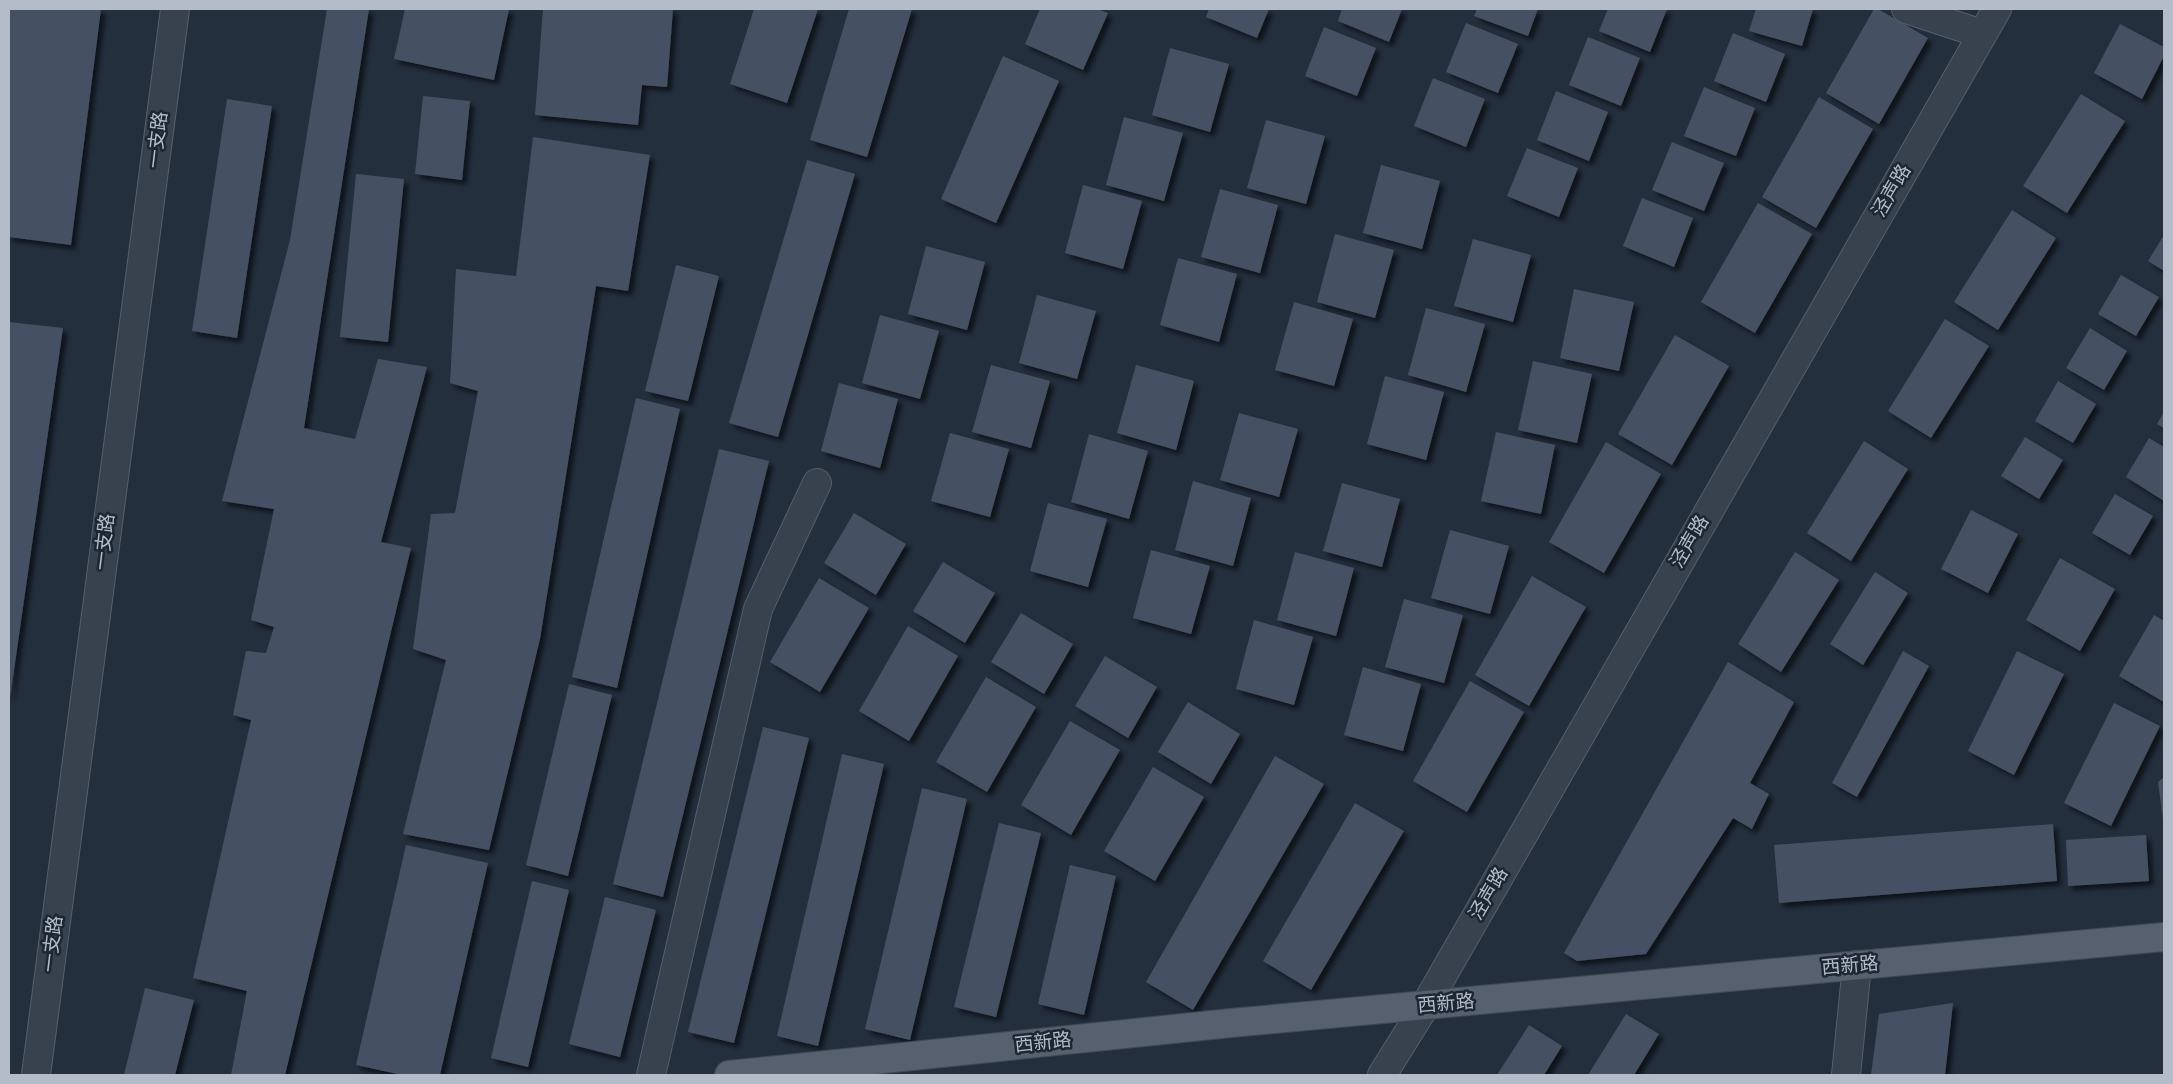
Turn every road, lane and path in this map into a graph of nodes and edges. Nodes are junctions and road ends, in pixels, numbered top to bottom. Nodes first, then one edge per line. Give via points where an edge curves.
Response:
1 (175, 9) edge
2 (1906, 9) edge
3 (1997, 9) edge
4 (1982, 34) junction
5 (817, 483) dead end
6 (2164, 937) edge
7 (1858, 965) junction
8 (1424, 1006) junction
9 (36, 1075) edge
10 (651, 1075) edge
11 (729, 1075) edge
12 (1382, 1075) edge
13 (1846, 1075) edge

1 - 9 street, 一支路
2 - 4 street
3 - 4 street, 泾声路
4 - 8 street, 泾声路
5 - 10 street via 758,609
6 - 7 main road, 西新路
7 - 8 main road, 西新路
7 - 13 street
8 - 11 main road, 西新路
8 - 12 street, 泾声路

